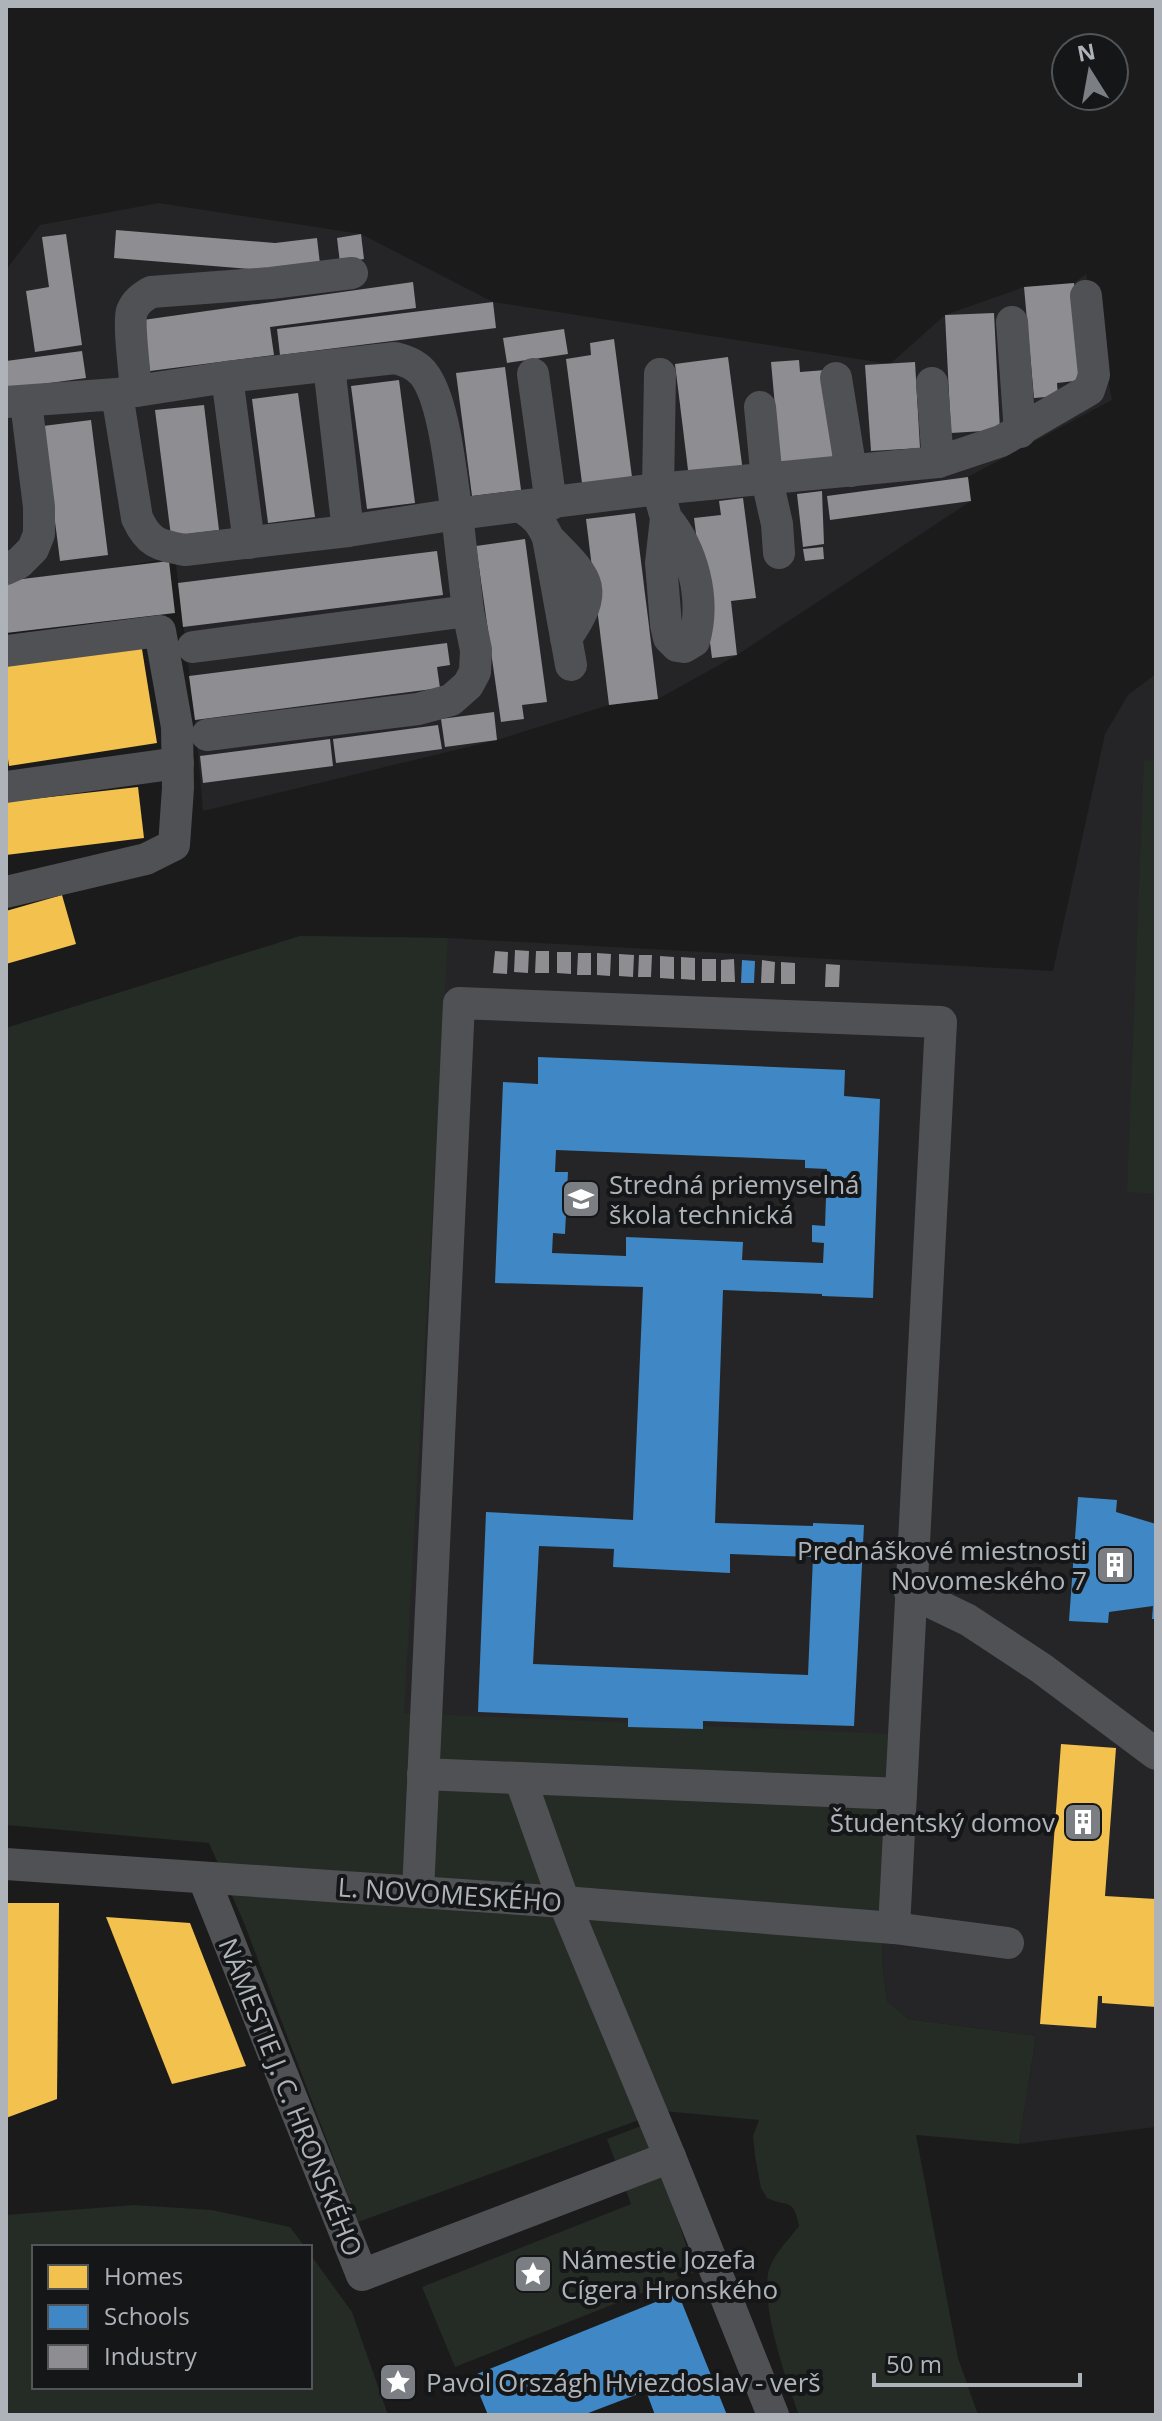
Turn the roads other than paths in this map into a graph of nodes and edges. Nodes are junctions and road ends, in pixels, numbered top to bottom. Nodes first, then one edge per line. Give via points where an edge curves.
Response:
1 (352, 273) dead end
2 (1086, 296) dead end
3 (1012, 322) dead end
4 (329, 366) junction
5 (533, 374) dead end
6 (660, 374) dead end
7 (227, 377) junction
8 (836, 378) dead end
9 (932, 383) dead end
10 (126, 392) junction
11 (16, 402) edge
12 (760, 407) dead end
13 (1020, 432) junction
14 (938, 462) junction
15 (851, 471) junction
16 (767, 480) junction
17 (662, 504) junction
18 (537, 506) junction
19 (457, 514) junction
20 (348, 531) junction
21 (249, 543) junction
22 (779, 553) dead end
23 (6, 569) edge
24 (468, 611) junction
25 (193, 647) dead end
26 (6, 651) edge
27 (568, 652) dead end
28 (207, 735) dead end
29 (178, 763) junction
30 (6, 787) edge
31 (6, 892) edge
32 (910, 1592) junction
33 (1156, 1754) edge
34 (423, 1774) junction
35 (520, 1778) junction
36 (901, 1794) junction
37 (6, 1864) edge
38 (204, 1879) junction
39 (418, 1892) junction
40 (564, 1902) junction
41 (894, 1928) junction
42 (1008, 1943) dead end
43 (670, 2157) junction
44 (773, 2415) edge

1 - 10 street via 151,292 132,310
2 - 13 street via 1094,375 1089,390
3 - 13 street
4 - 7 street
4 - 19 street via 395,358 421,370 442,424
4 - 20 street
5 - 18 street
6 - 17 street
7 - 10 street
7 - 21 street
8 - 15 street
9 - 14 street
10 - 11 street
10 - 21 street via 137,518 144,533 159,546 185,550
11 - 23 street via 39,507 39,534 33,549
12 - 16 street
13 - 14 street
14 - 15 street
15 - 16 street
16 - 17 street
16 - 22 street
17 - 18 street
18 - 19 street
18 - 27 street via 548,538 582,574 587,589
19 - 20 street
19 - 24 street
20 - 21 street
24 - 25 street
24 - 28 street via 475,672 451,700 418,709
26 - 29 street via 160,631
29 - 30 street
29 - 31 street via 174,845 146,859
32 - 33 street via 968,1620 1041,1668
32 - 34 street via 941,1022 459,1003
32 - 36 street
34 - 35 street
34 - 39 street
35 - 36 street
35 - 40 street
36 - 41 street
37 - 38 street, L. NOVOMESKÉHO
38 - 39 street, L. NOVOMESKÉHO
38 - 43 street, NÁMESTIE J. C. HRONSKÉHO via 362,2275
39 - 40 street, L. NOVOMESKÉHO
40 - 41 street, L. NOVOMESKÉHO
40 - 43 street
41 - 42 street, L. NOVOMESKÉHO
43 - 44 street

